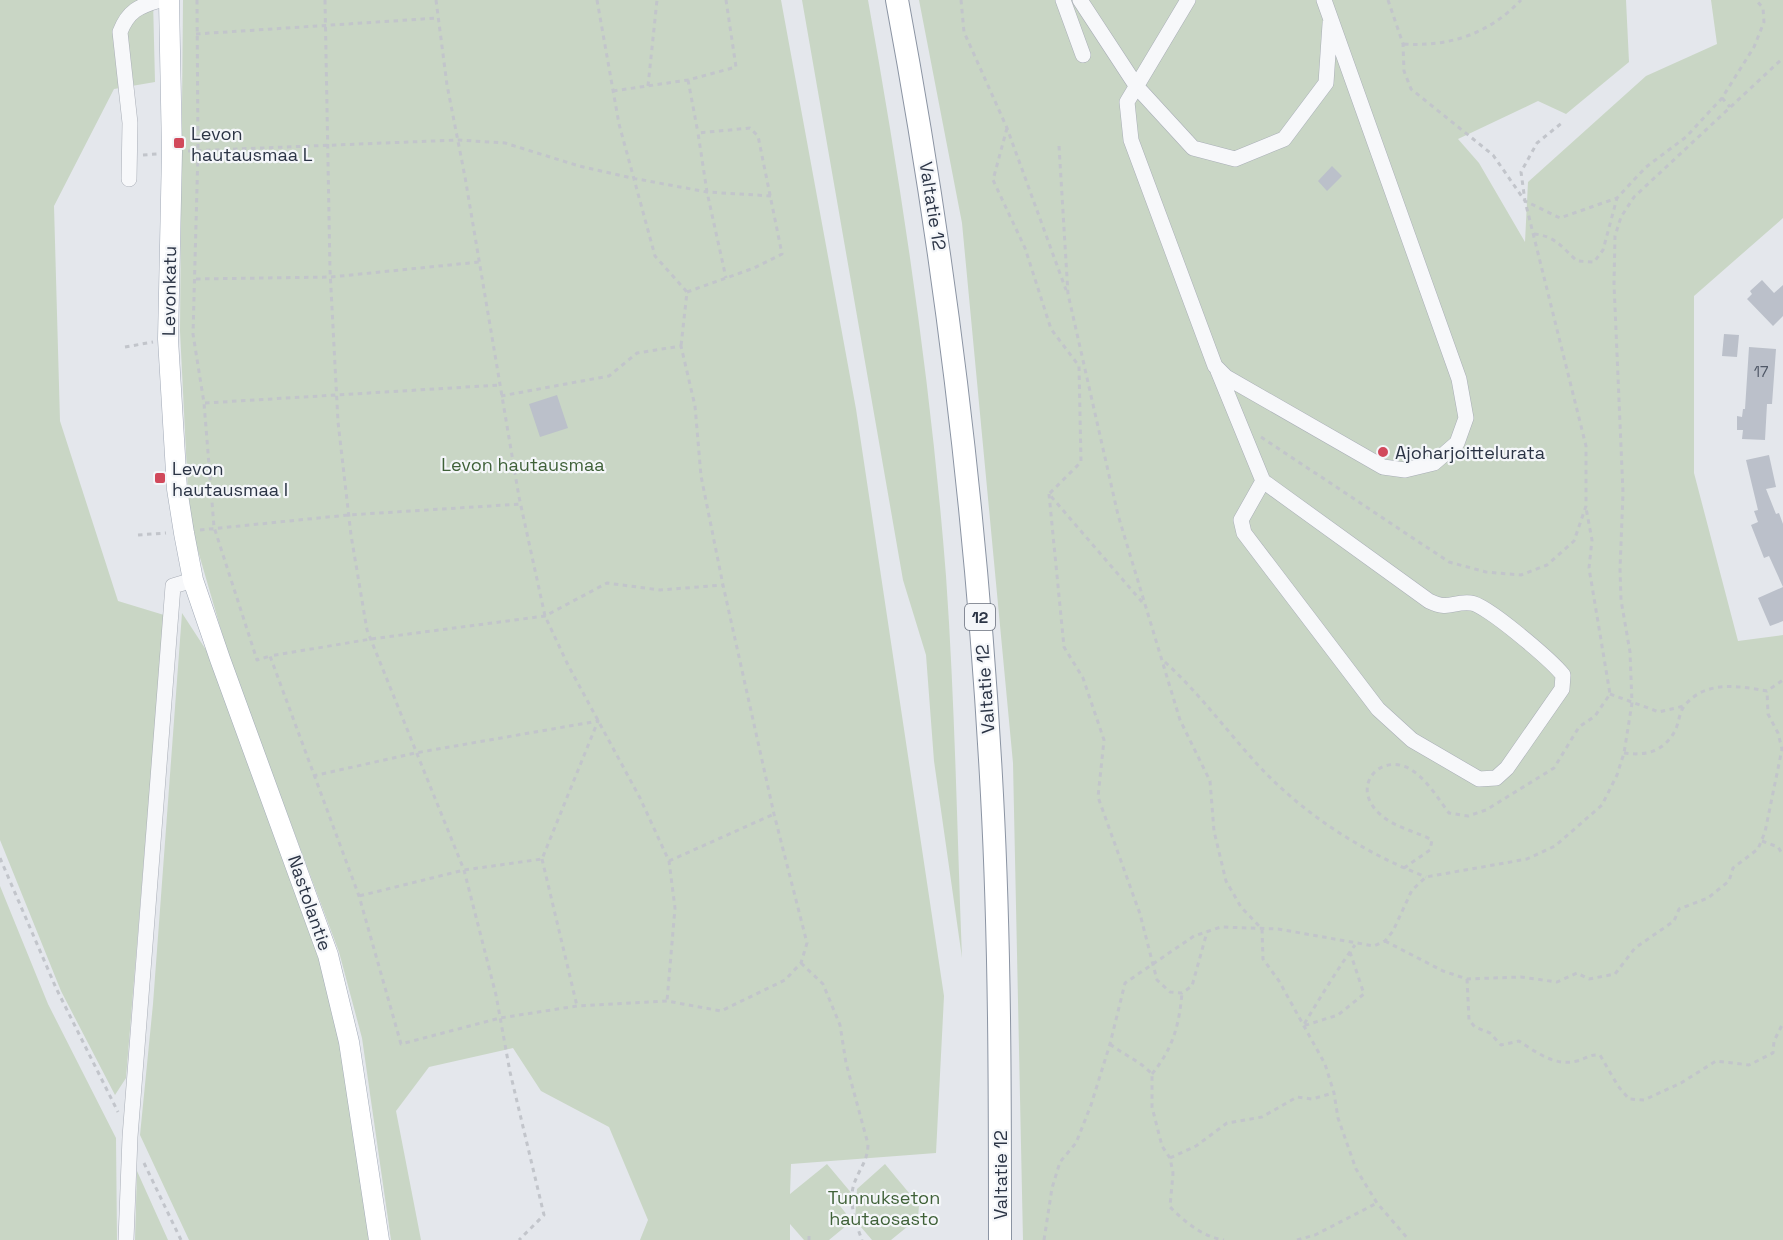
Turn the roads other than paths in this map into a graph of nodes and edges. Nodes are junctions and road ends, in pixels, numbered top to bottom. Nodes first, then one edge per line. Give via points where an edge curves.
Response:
1 (160, 0) edge
2 (169, 0) edge
3 (897, 0) edge
4 (1063, 0) edge
5 (1080, 0) edge
6 (1188, 0) edge
7 (1324, 0) edge
8 (1330, 18) junction
9 (1083, 55) dead end
10 (1137, 87) junction
11 (129, 179) dead end
12 (1215, 366) junction
13 (1263, 481) junction
14 (193, 580) junction
15 (126, 1240) edge
16 (379, 1240) edge
17 (1000, 1240) edge

1 - 11 lane via 137,7 125,18 120,32 130,123
2 - 14 main road, Levonkatu via 172,152 168,339 177,489
3 - 17 highway, Valtatie 12 / 12 via 937,226 975,557 993,809
4 - 9 lane
5 - 10 lane
6 - 10 lane
7 - 8 lane
8 - 10 lane via 1326,83 1284,139 1235,159 1192,148
8 - 12 lane via 1459,379 1466,418 1457,443 1434,463 1405,470 1383,467 1226,377
10 - 12 lane via 1127,102 1131,140
12 - 13 lane
13 - 13 lane via 1429,601 1442,607 1472,602 1486,610 1552,661 1563,675 1562,689 1496,778 1479,779 1470,774 1412,740 1378,709 1244,533 1241,520
14 - 15 lane via 173,586 130,1137
14 - 16 main road, Nastolantie via 328,955 349,1042

